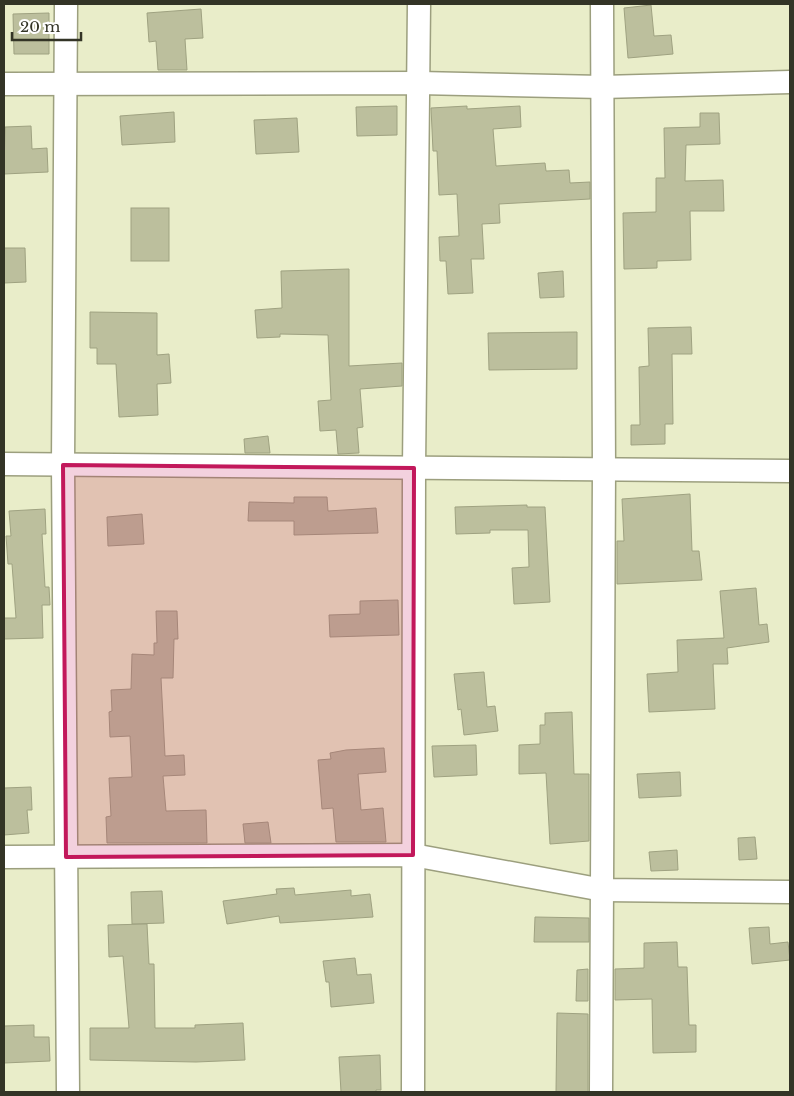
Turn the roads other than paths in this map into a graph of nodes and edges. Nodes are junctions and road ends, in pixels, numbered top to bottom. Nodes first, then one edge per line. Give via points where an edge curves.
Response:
1 (66, 4) edge
2 (419, 4) edge
3 (602, 4) edge
4 (419, 82) junction
5 (790, 82) edge
6 (4, 84) edge
7 (65, 84) junction
8 (602, 87) junction
9 (4, 464) edge
10 (64, 465) junction
11 (414, 468) junction
12 (604, 470) junction
13 (790, 471) edge
14 (413, 855) junction
15 (4, 857) edge
16 (66, 857) junction
17 (603, 890) junction
18 (790, 892) edge
19 (68, 1092) edge
20 (413, 1092) edge
21 (602, 1092) edge

1 - 7 street
2 - 4 street
3 - 8 street
4 - 7 street
4 - 8 street
4 - 11 street
5 - 8 street
6 - 7 street
7 - 10 street
8 - 12 street
9 - 10 street
10 - 11 street
10 - 16 street
11 - 12 street
11 - 14 street
12 - 13 street
12 - 17 street
14 - 16 street
14 - 17 street
14 - 20 street
15 - 16 street
16 - 19 street
17 - 18 street
17 - 21 street

